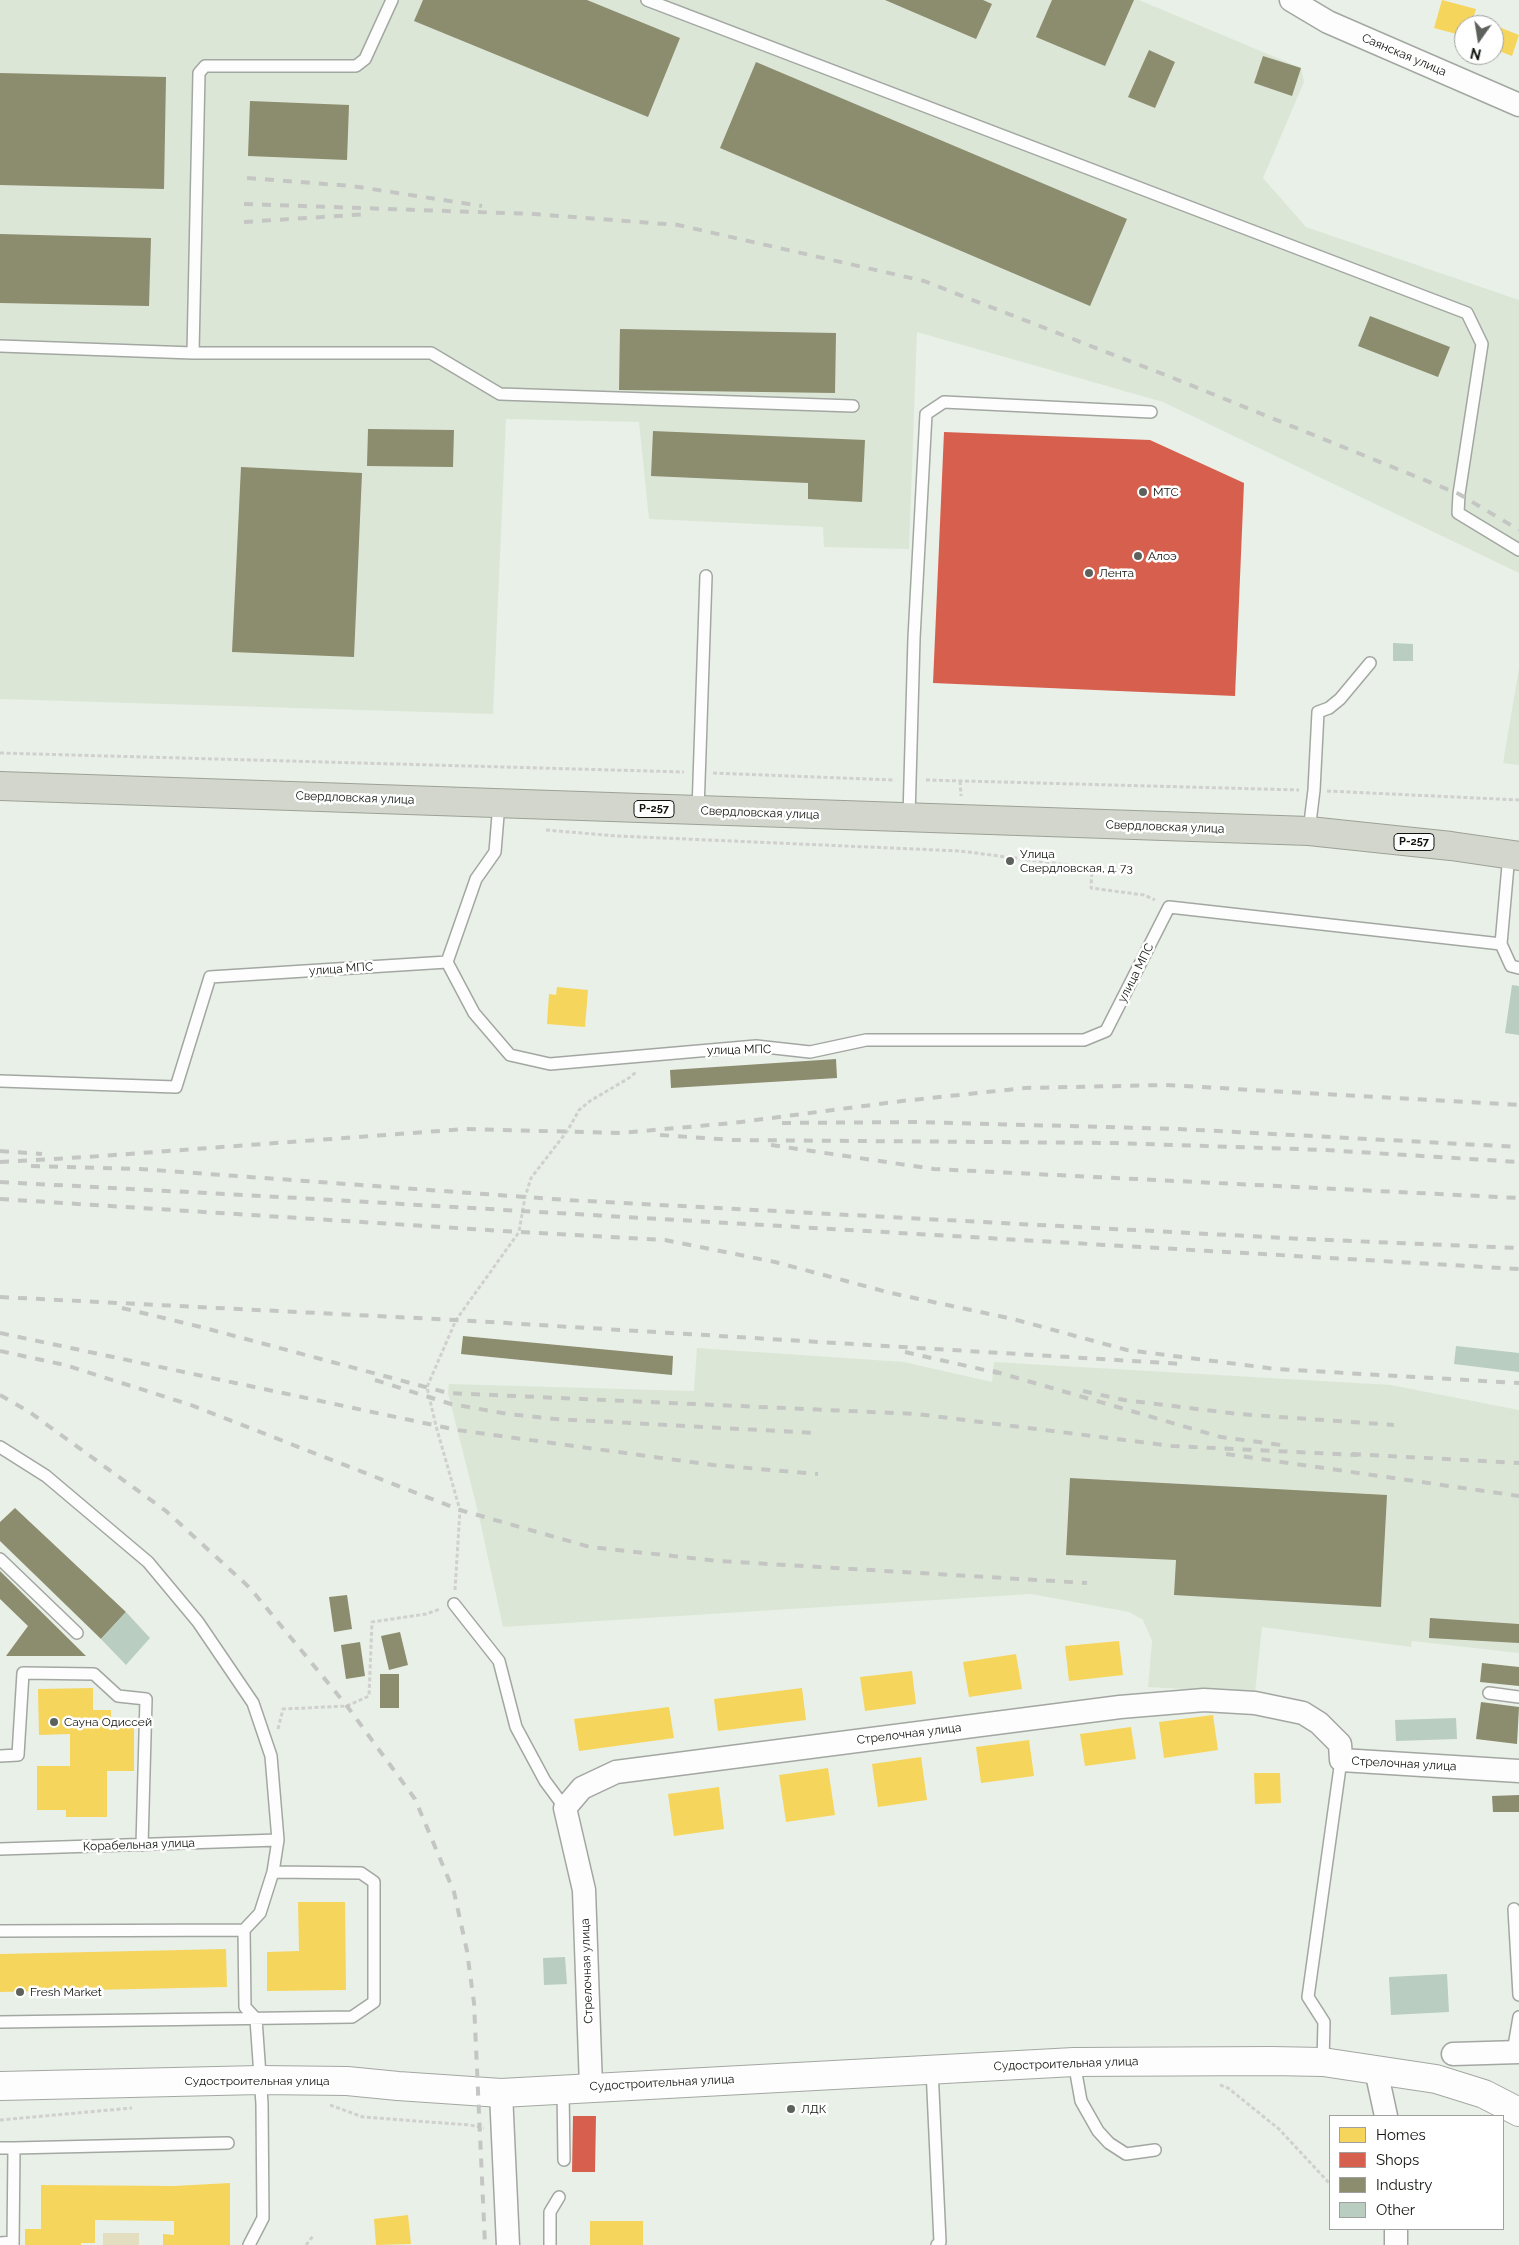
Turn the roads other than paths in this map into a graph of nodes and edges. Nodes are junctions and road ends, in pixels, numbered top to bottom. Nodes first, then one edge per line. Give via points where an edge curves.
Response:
1 (392, 0) edge
2 (647, 0) edge
3 (1291, 0) edge
4 (1519, 105) edge
5 (0, 346) edge
6 (192, 353) junction
7 (853, 406) dead end
8 (1151, 412) dead end
9 (1519, 550) edge
10 (706, 576) dead end
11 (1370, 663) dead end
12 (0, 786) edge
13 (499, 802) junction
14 (698, 810) junction
15 (909, 818) junction
16 (1308, 832) junction
17 (1514, 855) edge
18 (1501, 944) junction
19 (446, 962) junction
20 (1519, 968) edge
21 (0, 1080) edge
22 (0, 1447) edge
23 (0, 1559) edge
24 (454, 1604) road end
25 (77, 1633) dead end
26 (1489, 1694) dead end
27 (1519, 1697) edge
28 (0, 1756) edge
29 (1340, 1760) junction
30 (1519, 1771) edge
31 (565, 1808) junction
32 (278, 1840) junction
33 (142, 1845) junction
34 (0, 1849) edge
35 (273, 1872) junction
36 (1514, 1909) dead end
37 (244, 1930) junction
38 (0, 1931) edge
39 (1519, 1996) edge
40 (1519, 2017) edge
41 (256, 2018) junction
42 (0, 2022) edge
43 (1516, 2052) edge
44 (1453, 2054) dead end
45 (1074, 2062) junction
46 (1323, 2062) junction
47 (932, 2069) junction
48 (1376, 2070) junction
49 (260, 2080) junction
50 (0, 2086) edge
51 (591, 2087) junction
52 (563, 2088) junction
53 (500, 2093) junction
54 (1519, 2112) edge
55 (1386, 2115) edge
56 (228, 2143) dead end
57 (0, 2148) edge
58 (14, 2148) junction
59 (1155, 2150) dead end
60 (564, 2160) dead end
61 (559, 2198) dead end
62 (1396, 2230) edge
63 (0, 2242) edge
64 (13, 2244) edge
65 (249, 2245) edge
66 (508, 2245) edge
67 (550, 2245) edge
68 (937, 2245) edge
69 (1396, 2245) edge

1 - 6 lane via 366,59 356,66 205,66 199,73
2 - 9 lane via 1466,313 1482,344 1458,513
3 - 4 street, Саянская улица via 1328,22
5 - 6 lane
6 - 7 lane via 432,353 500,394
8 - 15 lane via 944,402 926,414 914,638
10 - 14 lane
11 - 16 lane via 1340,698 1329,708 1318,712
12 - 13 highway, Свердловская улица / Р-257
13 - 14 highway, Свердловская улица / Р-257
13 - 19 lane via 495,852 476,879
14 - 15 highway, Свердловская улица / Р-257
15 - 16 highway, Свердловская улица / Р-257
16 - 17 highway, Свердловская улица / Р-257
17 - 18 lane
18 - 19 lane, улица МПС via 1169,907 1106,1031 1084,1040 866,1040 810,1052 756,1046 550,1064 510,1055 474,1012
18 - 20 lane via 1511,966
19 - 21 lane, улица МПС via 210,977 176,1088
22 - 32 lane via 46,1476 148,1562 198,1622 253,1703 272,1756
23 - 25 lane
24 - 31 lane via 499,1661 516,1726 545,1781
26 - 27 lane
28 - 33 lane via 18,1755 23,1673 94,1674 118,1696 146,1699
29 - 30 street, Стрелочная улица
29 - 31 street, Стрелочная улица via 1340,1744 1319,1723 1303,1713 1255,1702 1204,1700 1120,1707 616,1772 582,1788
29 - 46 lane via 1308,1997 1324,2022
31 - 51 street, Стрелочная улица via 584,1890
32 - 33 lane, Корабельная улица
32 - 35 lane
33 - 34 lane, Корабельная улица
35 - 37 lane via 260,1913
35 - 41 lane via 361,1874 374,1882 374,2002 352,2017
36 - 39 lane
37 - 38 lane
37 - 41 lane via 245,2007
40 - 43 lane
41 - 42 lane
41 - 49 lane
43 - 44 street
45 - 46 main road, Судостроительная улица
45 - 47 main road, Судостроительная улица
45 - 59 lane via 1081,2101 1109,2143 1126,2154
46 - 48 main road, Судостроительная улица
47 - 51 main road, Судостроительная улица
47 - 68 lane via 940,2242
48 - 54 main road, Судостроительная улица via 1436,2079 1484,2094
48 - 55 street
49 - 50 main road, Судостроительная улица
49 - 53 main road, Судостроительная улица via 347,2080
49 - 65 lane via 263,2218
51 - 52 main road, Судостроительная улица
52 - 53 main road, Судостроительная улица
52 - 60 lane
53 - 66 street
56 - 58 lane
57 - 58 lane
58 - 64 lane
61 - 67 lane via 550,2212
62 - 69 street
63 - 64 lane

